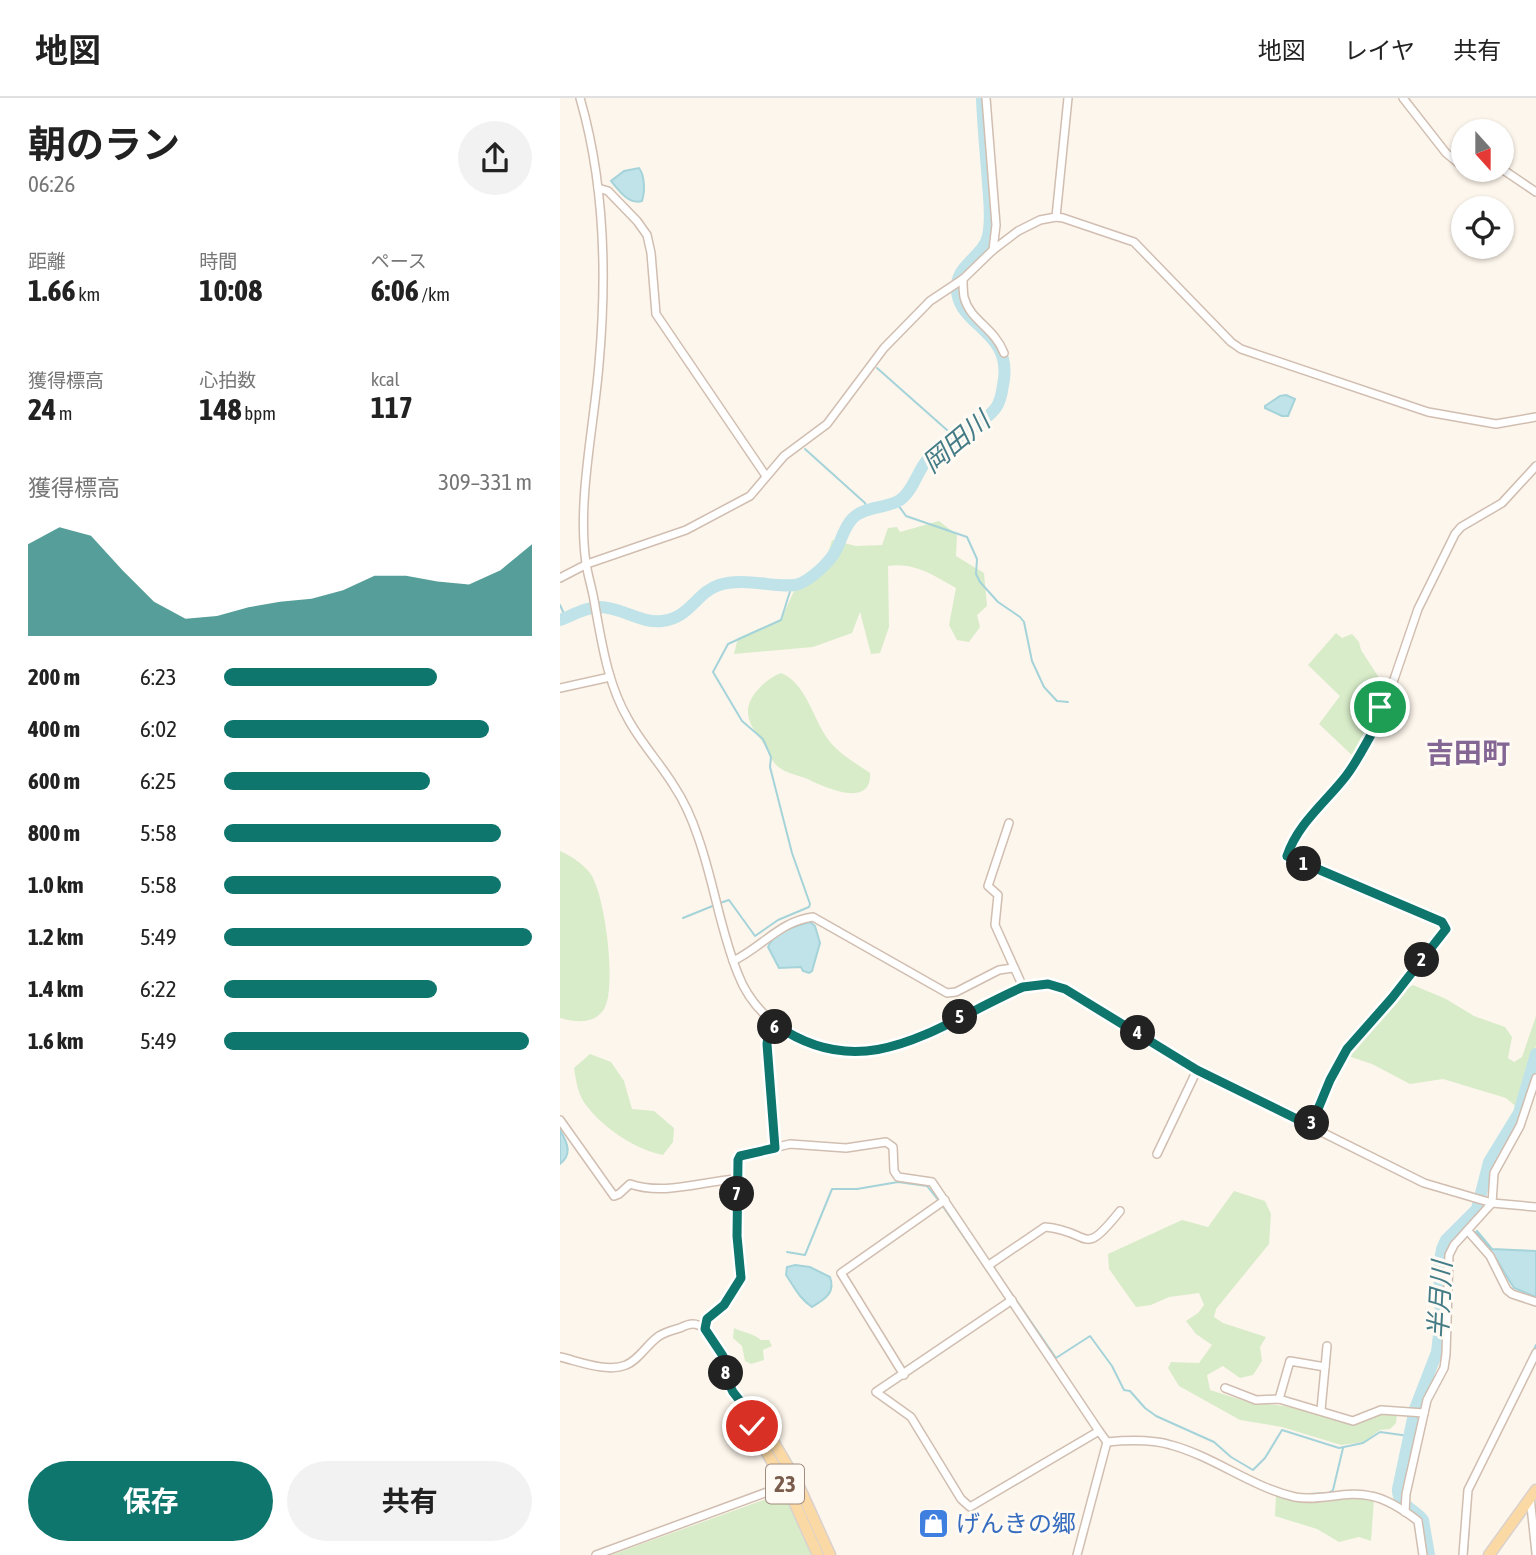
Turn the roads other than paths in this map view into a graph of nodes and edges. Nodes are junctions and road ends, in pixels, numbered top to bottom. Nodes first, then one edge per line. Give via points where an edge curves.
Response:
1 (580, 98) edge
2 (986, 98) edge
3 (1068, 98) edge
4 (1403, 98) edge
5 (1451, 158) edge
6 (1514, 178) edge
7 (598, 188) junction
8 (1536, 191) edge
9 (1056, 216) junction
10 (993, 250) junction
11 (959, 281) junction
12 (1004, 353) dead end
13 (1536, 417) edge
14 (1536, 466) edge
15 (766, 476) junction
16 (587, 564) junction
17 (560, 578) edge
18 (610, 677) junction
19 (560, 688) edge
20 (1009, 823) dead end
21 (733, 961) junction
22 (1013, 968) junction
23 (1023, 987) junction
24 (776, 1025) junction
25 (1197, 1070) junction
26 (1536, 1078) edge
27 (560, 1120) edge
28 (1311, 1126) junction
29 (775, 1148) junction
30 (1157, 1154) dead end
31 (737, 1179) junction
32 (945, 1200) junction
33 (1489, 1202) junction
34 (1536, 1207) edge
35 (1120, 1211) dead end
36 (1468, 1231) junction
37 (989, 1265) junction
38 (1012, 1300) junction
39 (1536, 1302) edge
40 (705, 1329) junction
41 (1326, 1346) dead end
42 (1536, 1353) edge
43 (560, 1357) edge
44 (1325, 1367) junction
45 (904, 1375) junction
46 (1225, 1388) dead end
47 (1279, 1399) junction
48 (1321, 1410) junction
49 (1421, 1413) junction
50 (752, 1416) junction
51 (1099, 1431) junction
52 (1107, 1442) junction
53 (797, 1482) junction
54 (786, 1486) junction
55 (1533, 1493) edge
56 (1405, 1506) junction
57 (1536, 1552) edge
58 (596, 1555) edge
59 (818, 1555) edge
60 (830, 1555) edge
61 (1077, 1555) edge
62 (1423, 1555) edge
63 (1463, 1555) edge
64 (1489, 1555) edge

1 - 7 street
2 - 10 street via 996,225
3 - 9 street
4 - 5 street
6 - 8 street
7 - 15 street via 608,191 647,236 656,314
7 - 16 street via 603,287 584,521
9 - 10 street via 1028,225
9 - 13 street via 1134,242 1241,349 1429,412 1496,424
10 - 11 street
11 - 12 street via 971,313 994,334
11 - 15 street via 930,301 897,334 827,424 784,456
14 - 28 street via 1502,503 1455,534 1418,609 1390,691 1369,722 1372,733 1347,775 1309,816 1287,856 1446,926 1347,1049
15 - 16 street via 750,496 686,530
16 - 17 street
16 - 18 street
18 - 19 street
18 - 21 street via 628,720 674,785 694,825
20 - 22 street via 988,886 998,895 995,925
21 - 22 street via 777,930 813,917 947,993
21 - 24 street via 748,994
22 - 23 street
23 - 24 street via 911,1041 873,1052 812,1045
23 - 25 street via 1048,984 1065,989
24 - 29 street via 767,1044
25 - 28 street
25 - 30 street
26 - 33 street via 1520,1126 1494,1173
27 - 31 street via 614,1196 630,1184 666,1188
28 - 33 street via 1417,1180
29 - 31 street via 740,1156
29 - 32 street via 790,1143 846,1148 886,1142 893,1147 895,1175 932,1182
31 - 40 street via 741,1278 724,1305 707,1319
32 - 37 street
32 - 45 street via 841,1273
33 - 34 street
33 - 36 street
35 - 37 street via 1098,1237 1086,1240 1045,1227
36 - 39 street via 1483,1247 1507,1290
36 - 49 street via 1449,1255 1444,1368
37 - 38 street
38 - 45 street
38 - 51 street
40 - 43 street via 695,1323 665,1333 619,1367
40 - 50 street via 723,1356 733,1392
41 - 44 street
42 - 63 street via 1468,1490
44 - 47 street via 1290,1361
44 - 48 street
45 - 51 street via 876,1392 911,1417 970,1507
46 - 47 street via 1256,1400
47 - 48 street
48 - 49 street via 1353,1421 1381,1410
49 - 56 street
50 - 53 main road, 23 via 760,1419
50 - 54 main road, 23 via 749,1422
51 - 52 street
52 - 56 street via 1168,1444 1284,1494 1312,1499 1371,1496
52 - 61 street
53 - 54 street
53 - 60 main road, 23
54 - 58 street
54 - 59 main road, 23
55 - 57 street
55 - 64 main road
56 - 62 street via 1418,1521

